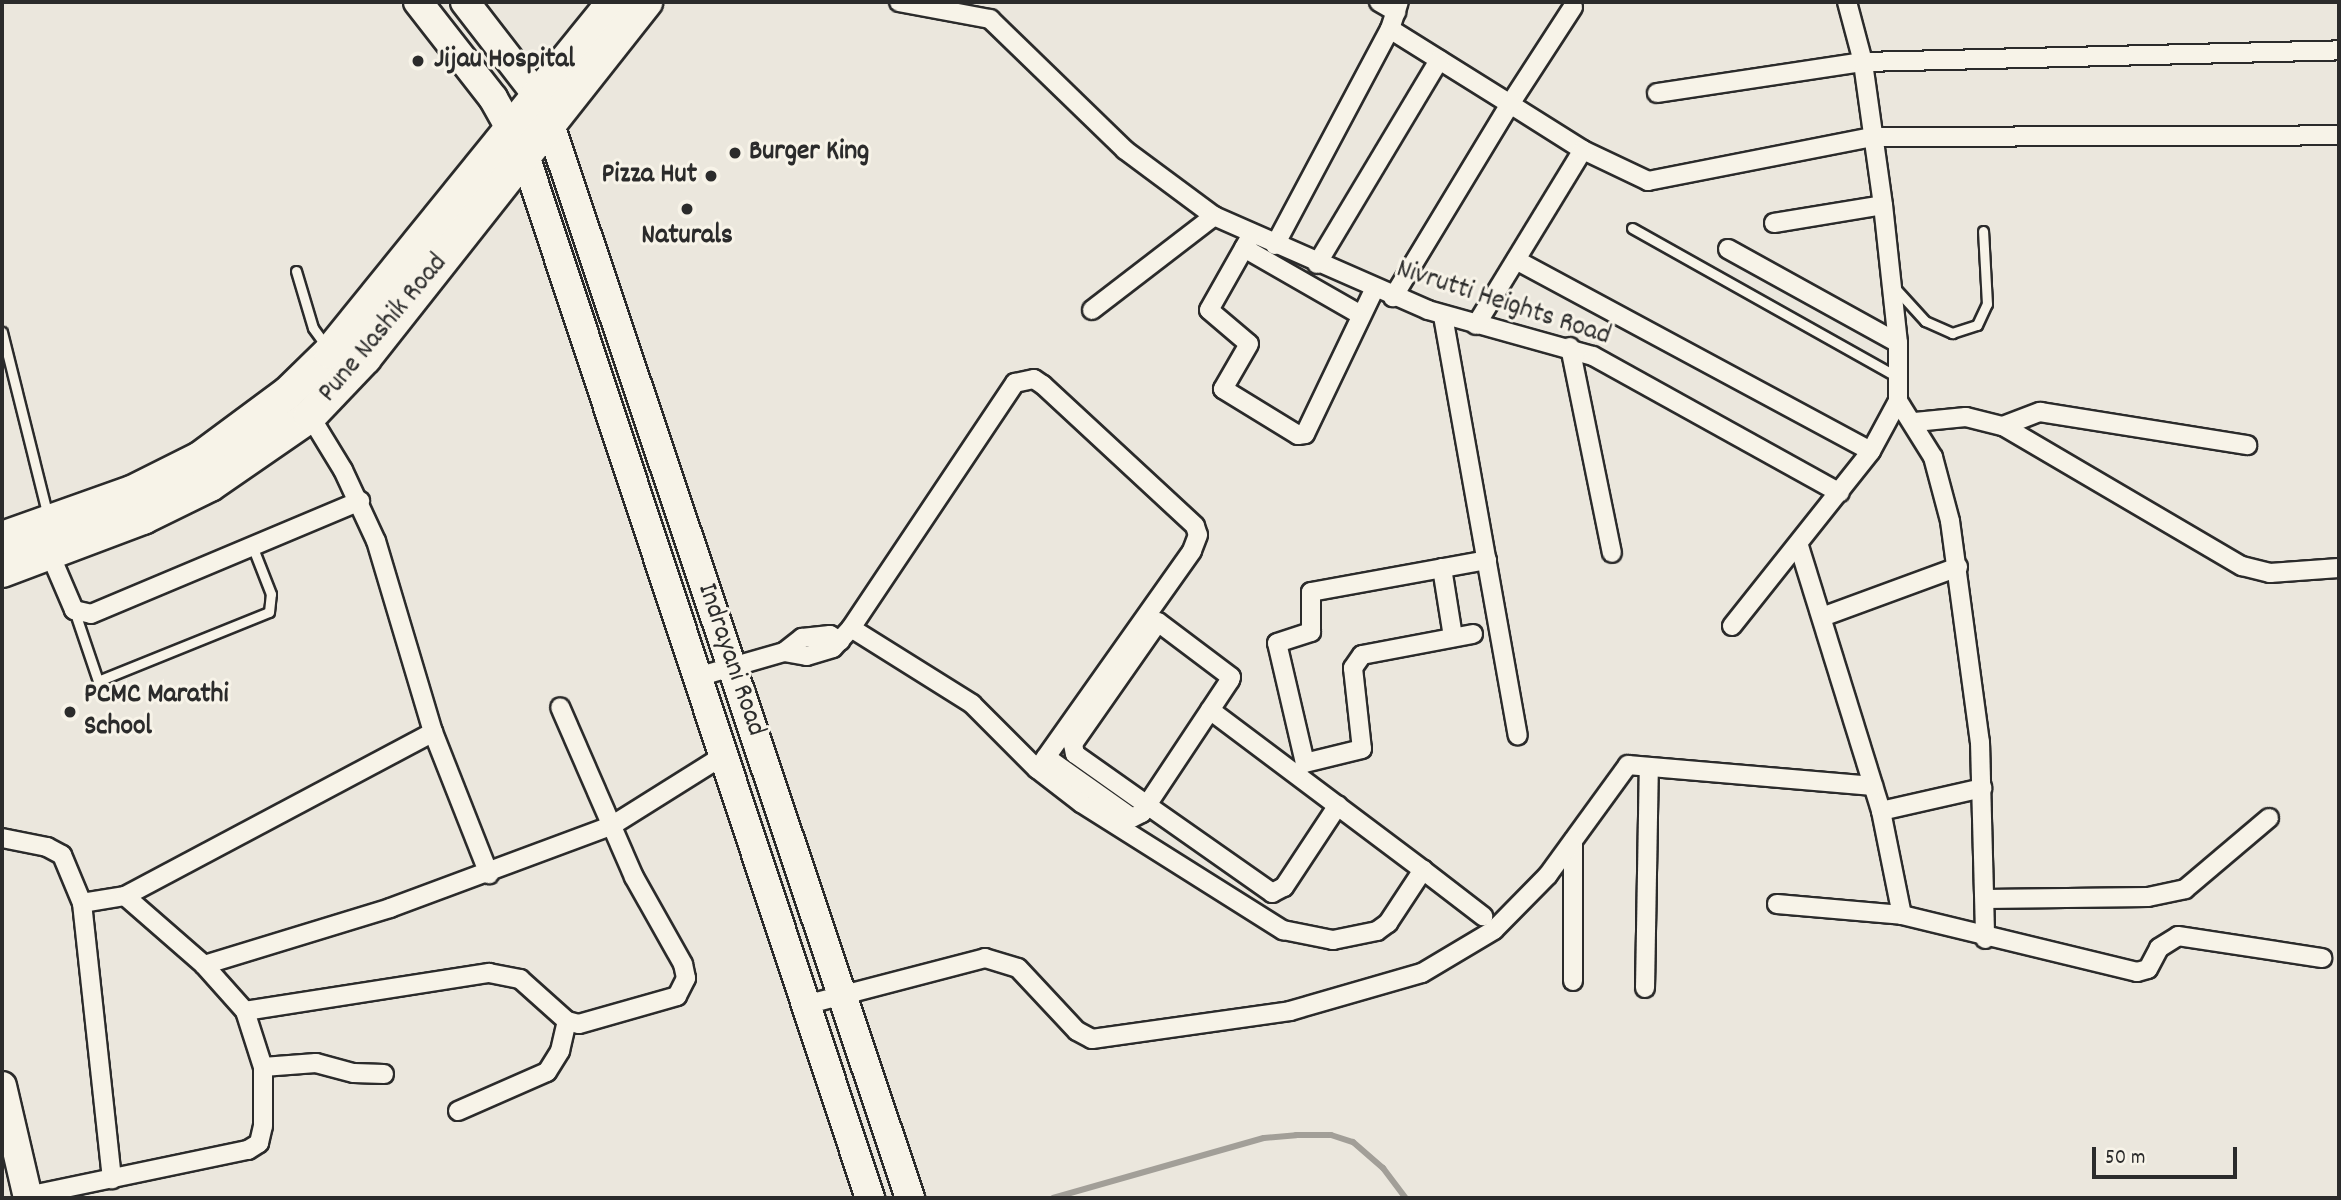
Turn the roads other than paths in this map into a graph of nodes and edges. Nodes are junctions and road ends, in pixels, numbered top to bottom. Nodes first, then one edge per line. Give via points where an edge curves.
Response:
1 (418, 2) edge
2 (465, 2) edge
3 (613, 2) edge
4 (646, 2) edge
5 (899, 2) edge
6 (1379, 2) edge
7 (1847, 2) edge
8 (1573, 7) dead end
9 (1395, 14) edge
10 (2339, 50) edge
11 (1439, 60) junction
12 (1863, 62) junction
13 (1657, 93) dead end
14 (1510, 104) junction
15 (542, 108) junction
16 (2339, 135) edge
17 (1873, 137) junction
18 (517, 140) junction
19 (1583, 150) junction
20 (1883, 205) junction
21 (1214, 216) junction
22 (1774, 223) dead end
23 (1632, 228) dead end
24 (1983, 231) dead end
25 (1248, 241) junction
26 (1275, 245) junction
27 (1728, 249) dead end
28 (1516, 260) junction
29 (1317, 264) junction
30 (296, 271) dead end
31 (1891, 284) junction
32 (1374, 290) junction
33 (1393, 297) junction
34 (1092, 310) dead end
35 (1361, 315) junction
36 (1443, 316) junction
37 (1476, 325) junction
38 (2, 332) edge
39 (1898, 343) junction
40 (1570, 347) junction
41 (330, 352) junction
42 (1899, 378) junction
43 (1898, 401) junction
44 (310, 416) junction
45 (1915, 422) junction
46 (2003, 426) junction
47 (2247, 445) dead end
48 (1871, 451) junction
49 (1840, 493) junction
50 (360, 501) junction
51 (50, 521) junction
52 (2, 538) edge
53 (1799, 546) junction
54 (253, 548) junction
55 (1612, 553) dead end
56 (50, 554) junction
57 (1487, 559) junction
58 (1958, 567) junction
59 (1442, 568) junction
60 (2339, 568) edge
61 (2, 570) edge
62 (74, 610) junction
63 (1822, 617) junction
64 (1732, 626) dead end
65 (845, 634) junction
66 (1474, 634) dead end
67 (1453, 637) junction
68 (733, 666) junction
69 (697, 677) junction
70 (561, 707) dead end
71 (1210, 710) junction
72 (433, 732) junction
73 (1518, 734) dead end
74 (724, 755) junction
75 (1042, 763) junction
76 (1650, 767) junction
77 (1873, 786) junction
78 (1982, 788) junction
79 (1147, 805) junction
80 (1338, 805) junction
81 (1881, 811) junction
82 (2269, 818) dead end
83 (611, 826) junction
84 (2, 838) edge
85 (1573, 841) junction
86 (1423, 870) junction
87 (489, 873) junction
88 (125, 896) junction
89 (1985, 899) junction
90 (82, 903) junction
91 (1777, 904) dead end
92 (1902, 915) junction
93 (1483, 916) dead end
94 (1985, 939) junction
95 (2322, 958) dead end
96 (204, 965) junction
97 (1573, 981) dead end
98 (1645, 988) dead end
99 (841, 995) junction
100 (805, 1004) junction
101 (246, 1011) junction
102 (567, 1021) junction
103 (263, 1067) junction
104 (384, 1074) dead end
105 (2, 1086) edge
106 (458, 1111) dead end
107 (112, 1179) junction
108 (28, 1197) edge
109 (870, 1198) edge
110 (910, 1198) edge

1 - 18 main road, Indrayani Road
2 - 15 main road, Indrayani Road
3 - 15 highway, Pune Nashik Road
4 - 15 highway, Pune Nashik Road
5 - 21 street via 990,19 1125,150
6 - 9 street
7 - 12 street
8 - 14 street
9 - 11 street
9 - 26 street
10 - 12 street
11 - 14 street
11 - 29 street
12 - 13 street
12 - 17 street
14 - 19 street
14 - 33 street
15 - 18 highway, Pune Nashik Road
15 - 68 main road, Indrayani Road
16 - 17 street
17 - 19 street via 1648,181
17 - 20 street
18 - 41 highway, Pune Nashik Road
18 - 44 highway, Pune Nashik Road via 366,358
18 - 69 main road, Indrayani Road
19 - 28 street
20 - 22 street
20 - 31 street
21 - 25 street
21 - 34 street
23 - 42 lane
24 - 31 lane via 1987,304 1977,325 1952,333 1925,321
25 - 26 street, Nivrutti Heights Road
25 - 35 street
25 - 35 street via 1209,310 1249,342 1223,389 1298,435 1305,434
26 - 29 street, Nivrutti Heights Road
27 - 39 street
28 - 37 street
28 - 48 street
29 - 32 street, Nivrutti Heights Road
30 - 41 lane via 313,328
31 - 39 street
32 - 33 street, Nivrutti Heights Road
32 - 35 street
33 - 36 street, Nivrutti Heights Road
36 - 37 street, Nivrutti Heights Road
36 - 57 street
37 - 40 street, Nivrutti Heights Road
38 - 51 lane
39 - 42 street
40 - 49 street, Nivrutti Heights Road
40 - 55 street
41 - 51 highway, Pune Nashik Road via 246,428 200,458 132,492
42 - 43 street
43 - 45 street
43 - 48 street
44 - 50 street
44 - 56 highway, Pune Nashik Road via 210,485
45 - 46 street via 1966,418
45 - 58 street via 1944,490
46 - 47 street via 2040,412
46 - 60 street via 2242,566 2270,573
48 - 49 street
49 - 53 street
50 - 54 street
50 - 72 street
51 - 52 highway, Pune Nashik Road
53 - 63 street
53 - 64 street
54 - 62 street via 92,614
54 - 62 lane via 271,594 269,612 99,681
56 - 61 highway, Pune Nashik Road
56 - 62 street
57 - 59 street
57 - 73 street
58 - 63 street
58 - 78 street via 1973,666
59 - 67 street
59 - 67 street via 1311,592 1311,632 1277,643 1305,763 1362,749 1353,668 1358,658
63 - 77 street
65 - 68 street via 802,638 784,652
65 - 75 street via 972,704
65 - 75 street via 1015,383 1034,379 1195,526 1198,535 1192,551
66 - 67 street
68 - 69 street
68 - 99 main road, Indrayani Road
69 - 74 main road, Indrayani Road
70 - 83 street
71 - 79 street
71 - 79 street via 1231,674 1156,623 1073,747
71 - 80 street
72 - 87 street
72 - 88 street
74 - 83 street
74 - 100 main road, Indrayani Road
75 - 79 street via 1132,818
75 - 86 street via 1082,803 1283,930 1333,940 1377,931 1388,923
76 - 77 street
76 - 85 street via 1628,765
76 - 98 street
77 - 81 street
78 - 81 street
78 - 89 street
79 - 80 street via 1276,894
80 - 86 street
81 - 92 street
82 - 89 street via 2185,889 2148,897
83 - 87 street
83 - 102 street via 683,964 684,989 677,996 594,1022
84 - 90 street via 47,847 62,855
85 - 97 street
85 - 99 street via 1529,898 1481,939 1422,973 1290,1011 1092,1039 1077,1031 1018,968 985,958
86 - 93 street
87 - 96 street
88 - 90 street
88 - 96 street
89 - 94 street
90 - 107 street
91 - 92 street
92 - 94 street
94 - 95 street via 2137,972 2148,969 2159,948 2178,936
96 - 101 street
99 - 100 street
99 - 110 main road, Indrayani Road
100 - 109 main road, Indrayani Road
101 - 102 street via 505,973 520,979
101 - 103 street
102 - 106 street via 560,1051 547,1072
103 - 104 street via 316,1063 354,1073
103 - 107 street via 259,1143 247,1150
105 - 108 main road
107 - 108 street

